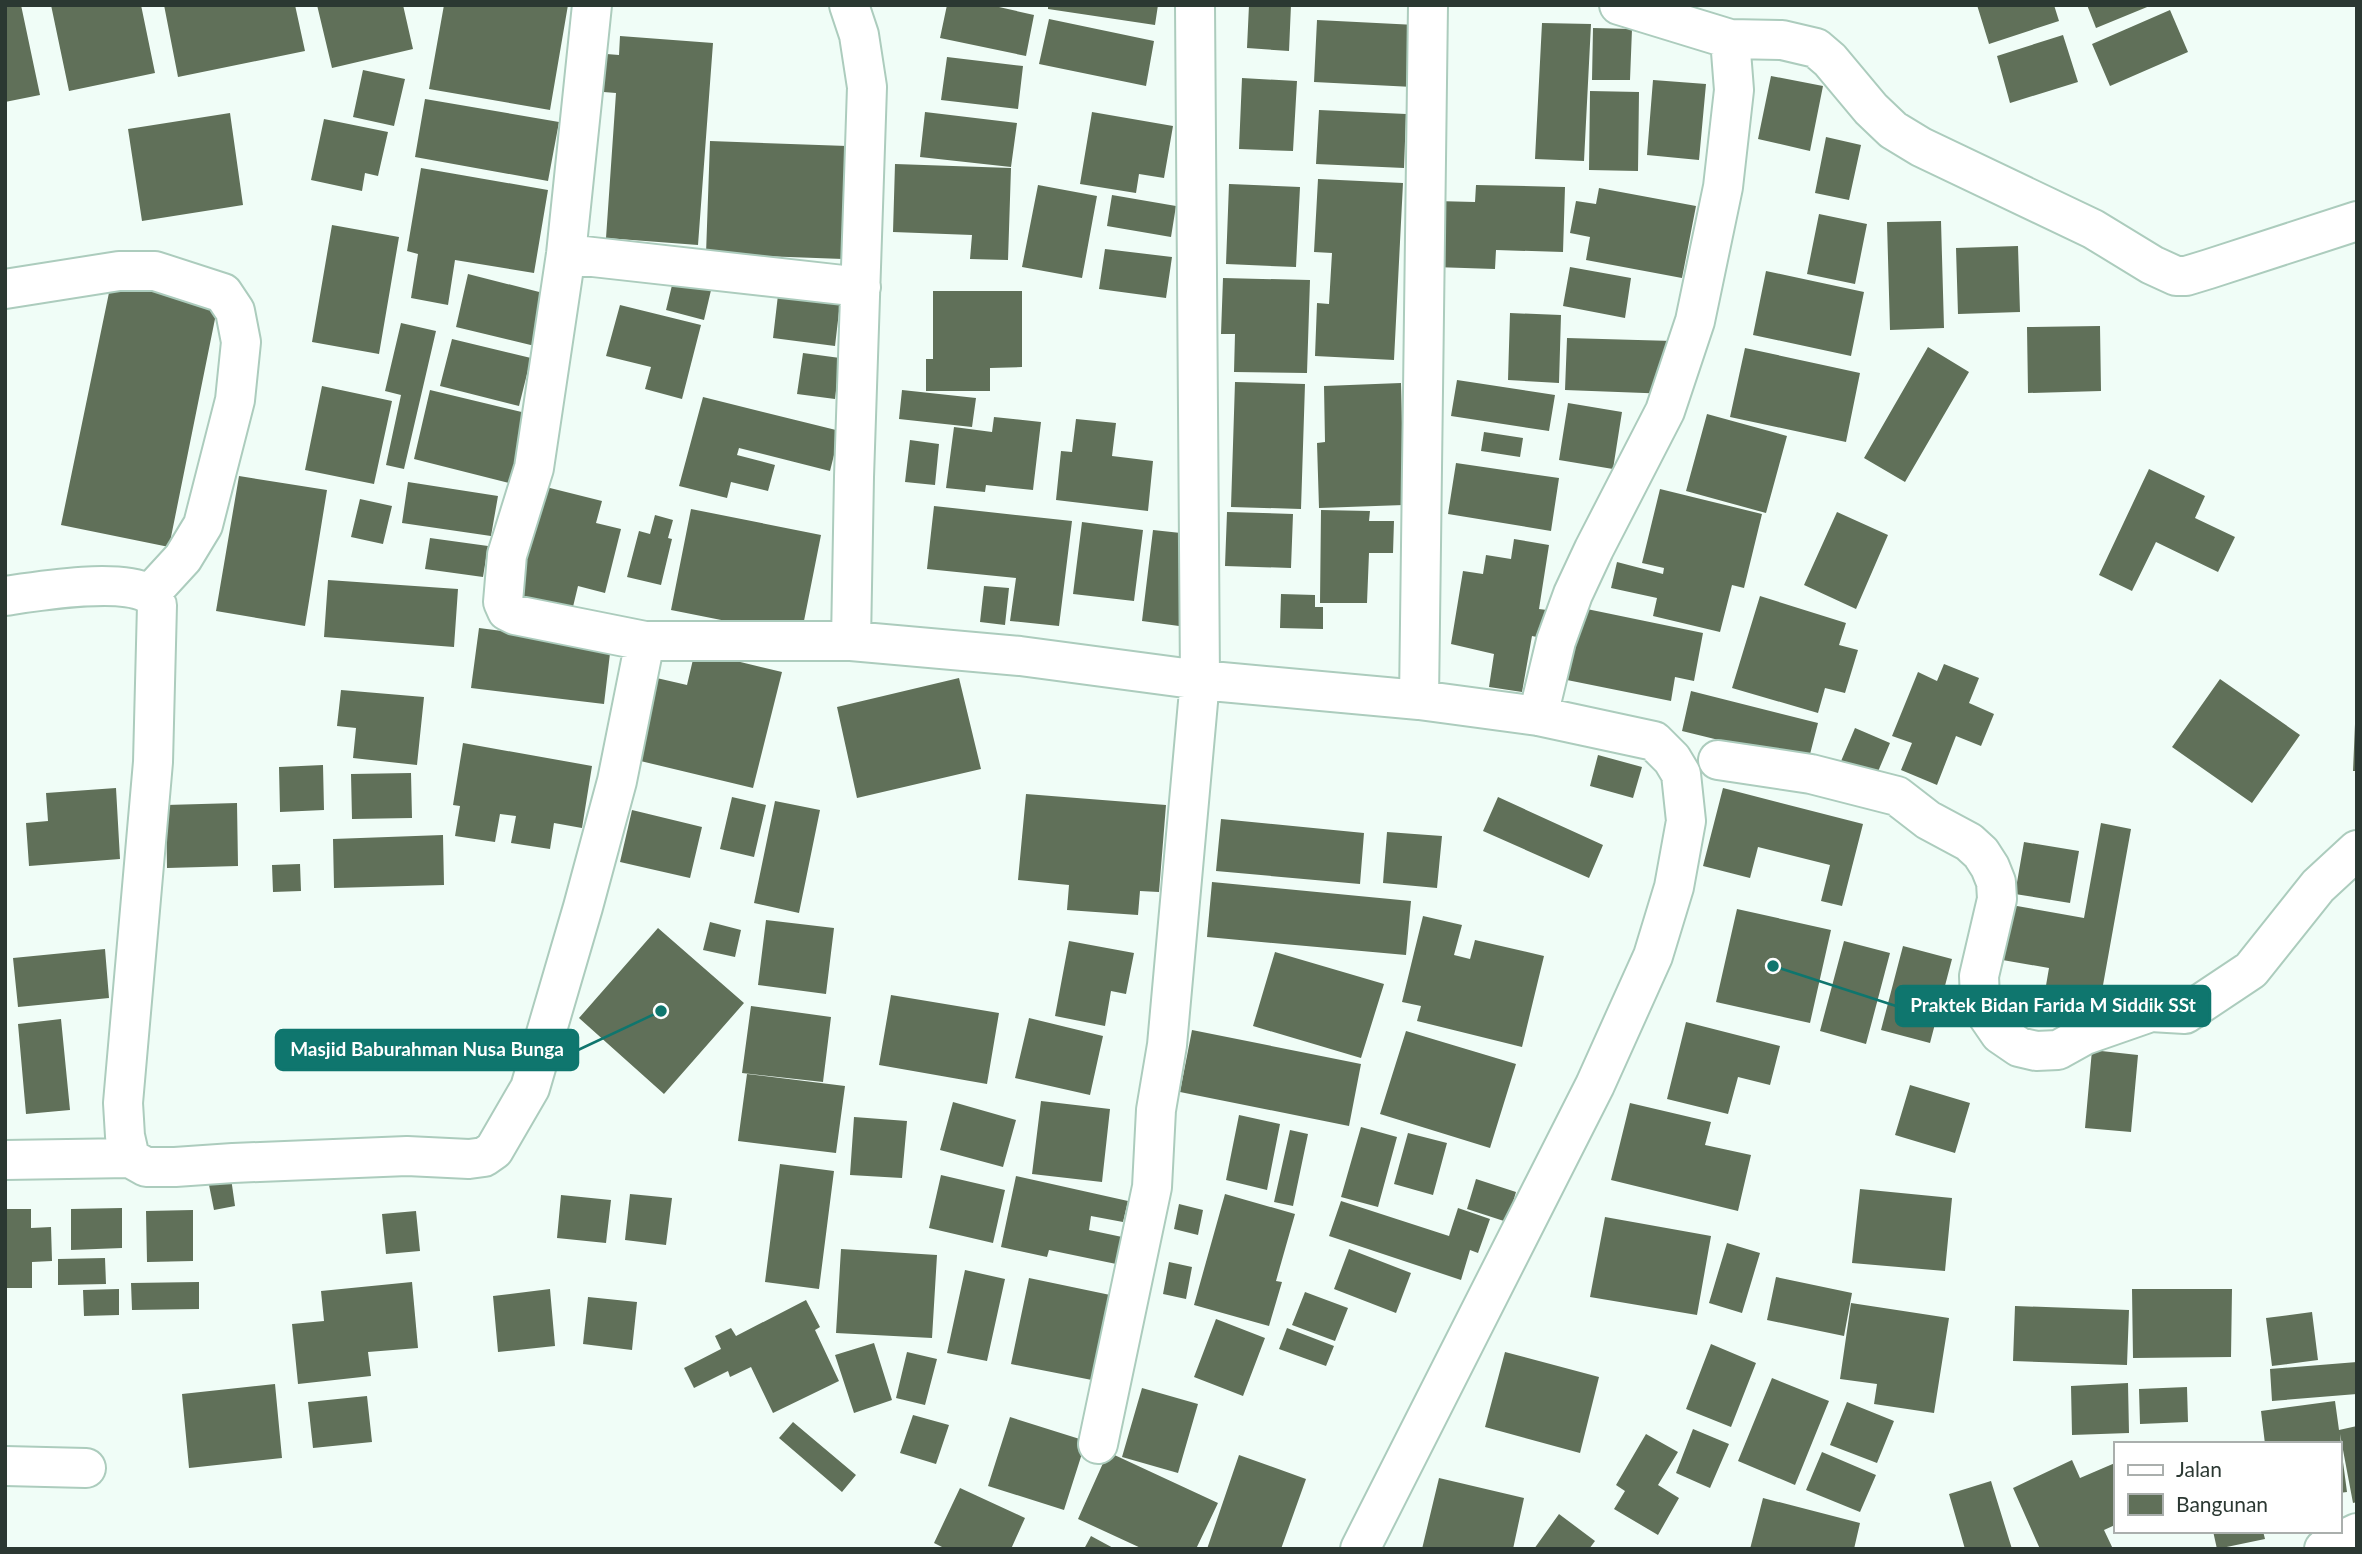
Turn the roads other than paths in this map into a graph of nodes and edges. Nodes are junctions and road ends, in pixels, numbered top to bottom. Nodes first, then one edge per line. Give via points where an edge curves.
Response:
1 (592, 5) edge
2 (849, 5) edge
3 (1195, 5) edge
4 (1428, 5) edge
5 (1619, 5) edge
6 (1730, 39) junction
7 (2357, 222) edge
8 (566, 254) junction
9 (861, 287) junction
10 (5, 289) edge
11 (150, 594) junction
12 (5, 596) edge
13 (645, 641) junction
14 (851, 641) junction
15 (1200, 680) junction
16 (1419, 700) junction
17 (1538, 716) junction
18 (1718, 760) dead end
19 (2357, 850) edge
20 (130, 1158) junction
21 (5, 1160) edge
22 (1098, 1444) dead end
23 (5, 1466) edge
24 (86, 1468) dead end
25 (2357, 1533) edge
26 (1360, 1549) edge
27 (2324, 1549) edge

1 - 8 street
2 - 9 street via 867,87
3 - 15 street
4 - 16 street
5 - 6 street
6 - 7 street via 1782,40 1816,48 1893,130 2093,229 2176,276 2209,270
6 - 17 street via 1734,90 1723,187 1695,321 1665,411 1573,594
8 - 9 street
8 - 13 street via 534,468 507,555 503,601 514,615
9 - 14 street
10 - 11 street via 119,271 155,271 223,293 235,311 242,342 235,400 203,525 183,558
11 - 12 street via 133,588 69,587
11 - 20 street via 157,605 153,762 123,1103
13 - 14 street
13 - 20 street via 617,780 534,1075 494,1150 469,1159 407,1156 176,1167 146,1167
14 - 15 street via 1020,656
15 - 16 street
15 - 22 street via 1152,1187
16 - 17 street
17 - 26 street via 1654,741 1672,759 1681,774 1686,821 1674,887 1653,956 1595,1085
18 - 19 street via 1811,774 1897,796 1982,853 1996,882 1997,899 1979,976 1980,999 2000,1034 2036,1051 2058,1050 2085,1035 2151,1012 2185,1014 2251,970 2318,886
20 - 21 street
23 - 24 street
25 - 27 street

